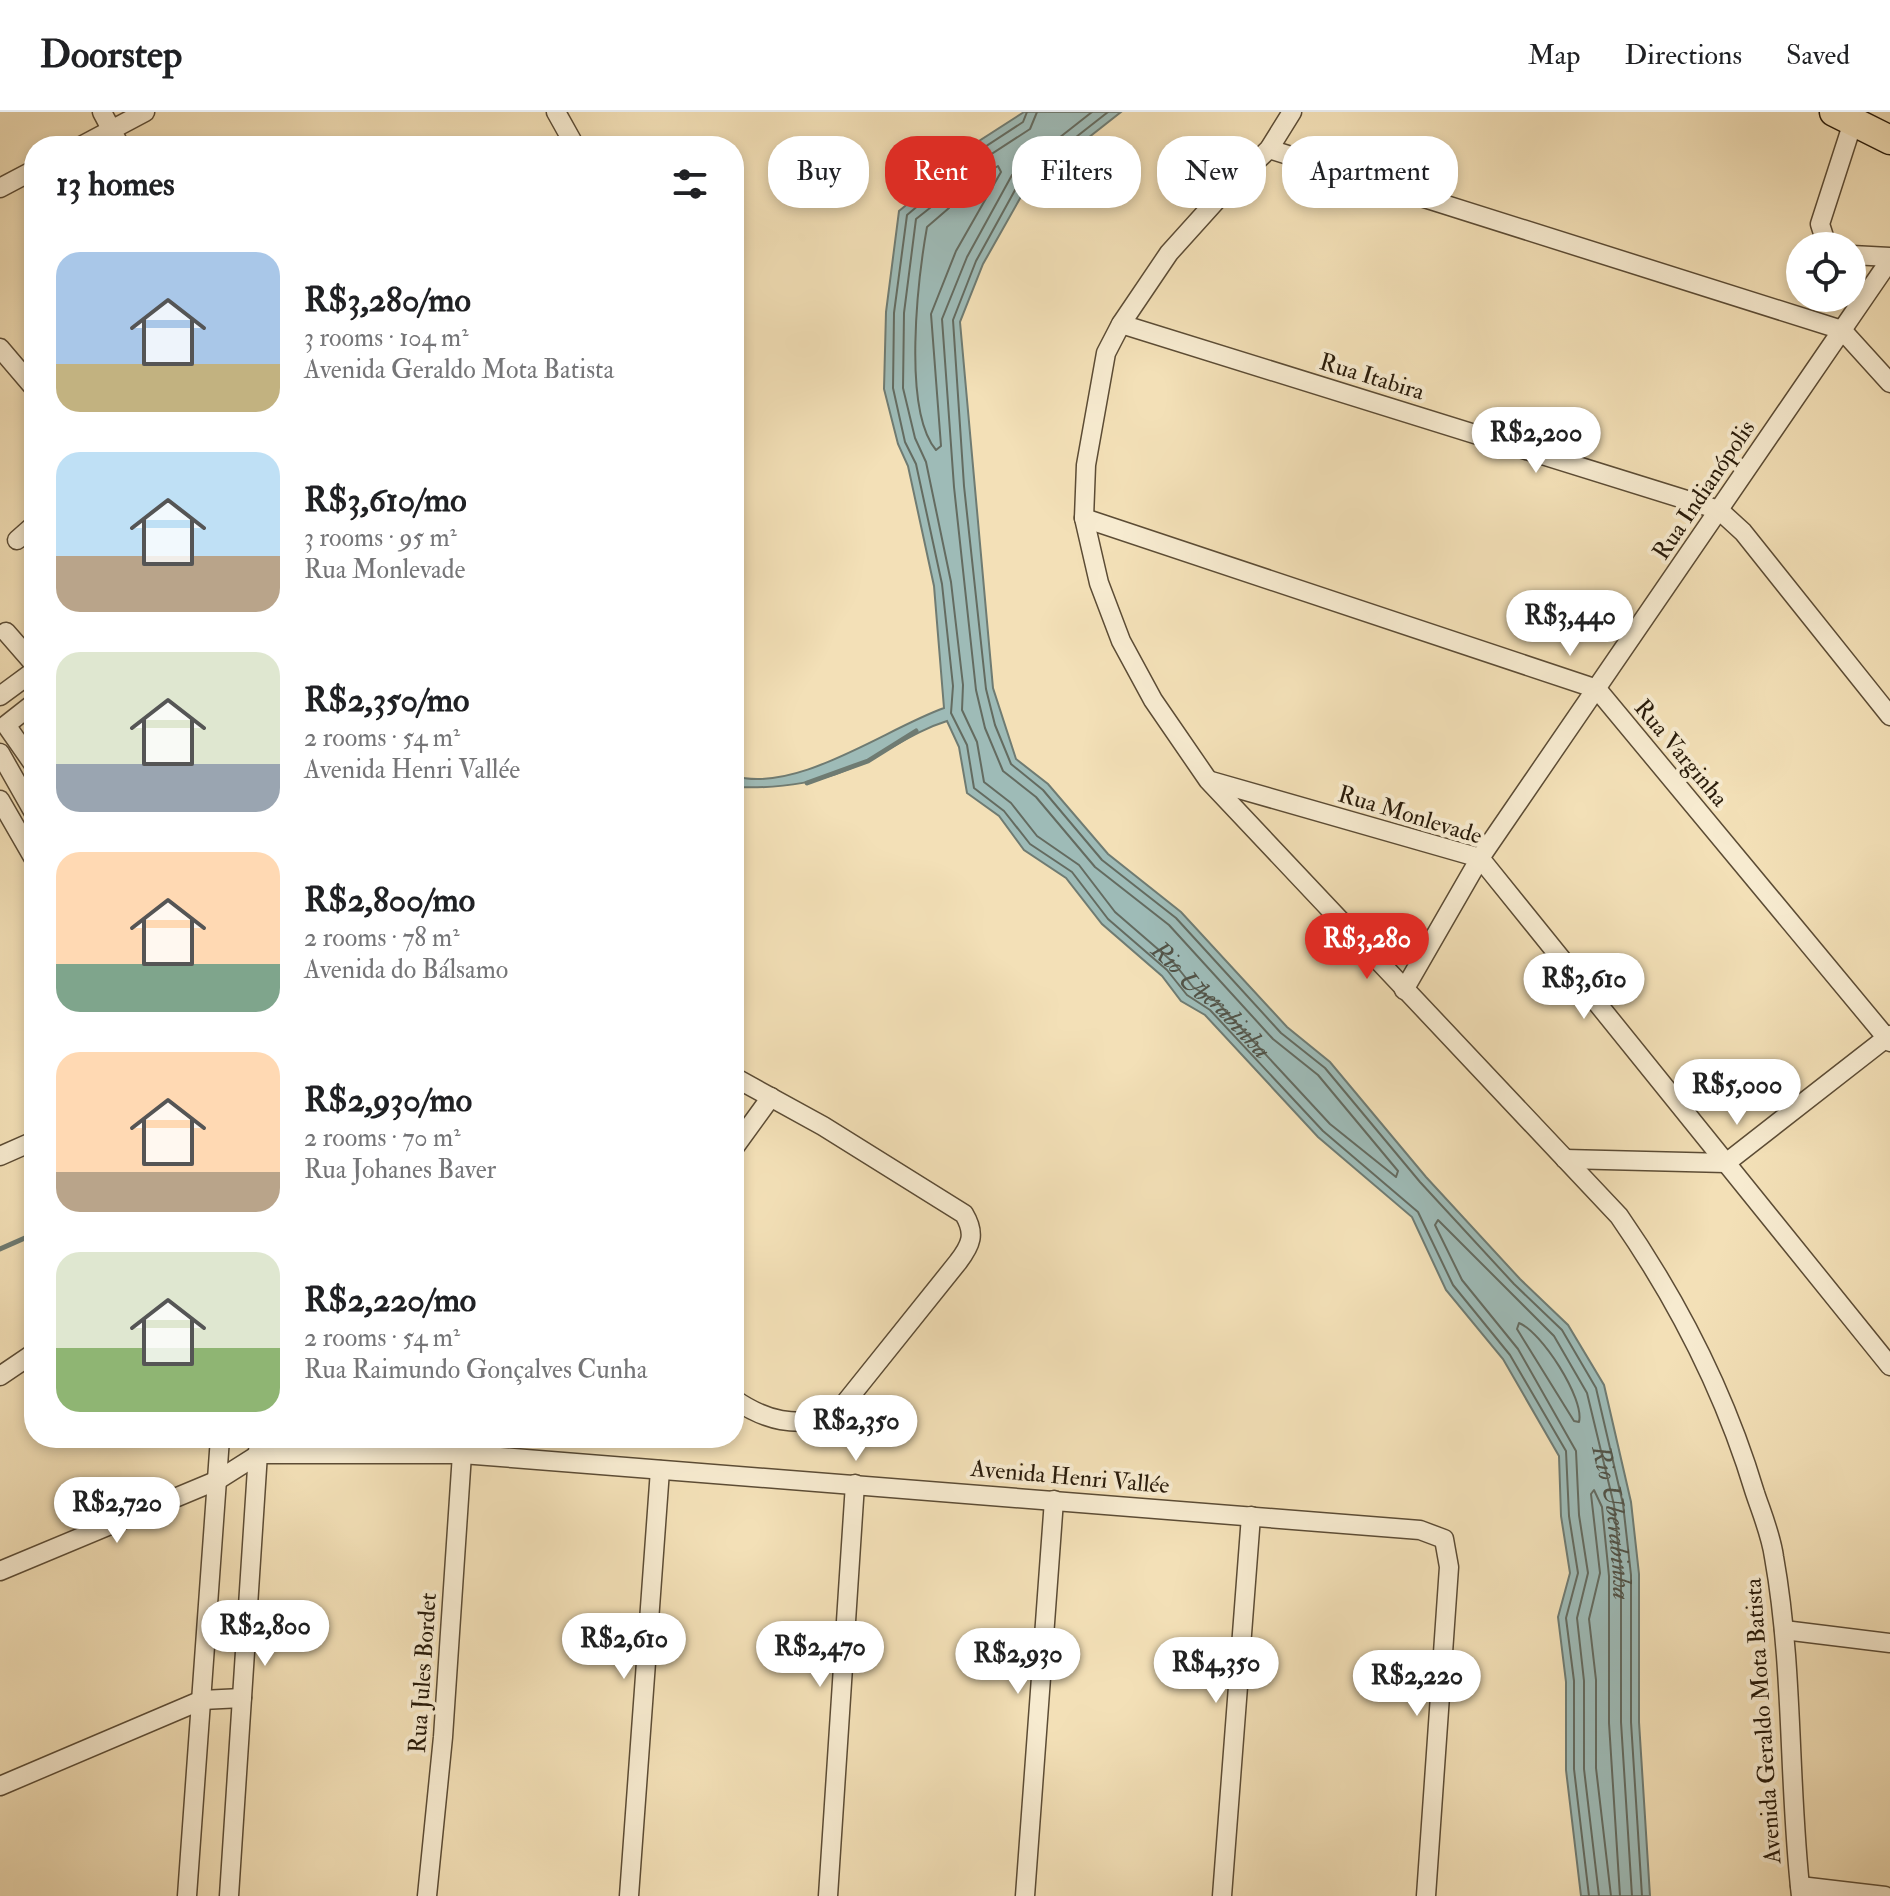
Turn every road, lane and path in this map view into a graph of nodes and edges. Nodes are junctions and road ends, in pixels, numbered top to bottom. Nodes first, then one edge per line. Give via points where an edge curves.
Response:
1 (102, 112) edge
2 (145, 112) edge
3 (556, 112) edge
4 (1292, 112) edge
5 (1844, 117) edge
6 (115, 136) edge
7 (118, 136) edge
8 (569, 136) edge
9 (1890, 140) edge
10 (1269, 149) junction
11 (24, 175) edge
12 (0, 188) edge
13 (1823, 232) edge
14 (1866, 256) edge
15 (1890, 259) edge
16 (1121, 324) junction
17 (1842, 330) junction
18 (0, 348) edge
19 (24, 376) edge
20 (1890, 383) edge
21 (1719, 510) junction
22 (1084, 518) junction
23 (24, 534) edge
24 (17, 540) dead end
25 (6, 632) dead end
26 (24, 653) edge
27 (24, 677) edge
28 (1597, 689) junction
29 (2, 691) edge
30 (24, 711) edge
31 (1890, 716) edge
32 (0, 753) edge
33 (24, 753) edge
34 (1208, 780) junction
35 (24, 795) edge
36 (0, 800) edge
37 (24, 842) edge
38 (1480, 858) junction
39 (1404, 990) junction
40 (1889, 1038) edge
41 (744, 1082) edge
42 (771, 1097) junction
43 (744, 1134) edge
44 (24, 1145) edge
45 (0, 1156) edge
46 (1565, 1159) junction
47 (1726, 1163) junction
48 (24, 1360) edge
49 (1890, 1366) edge
50 (0, 1376) edge
51 (744, 1406) edge
52 (220, 1448) edge
53 (257, 1448) edge
54 (259, 1448) edge
55 (310, 1448) edge
56 (462, 1454) junction
57 (660, 1470) junction
58 (218, 1480) junction
59 (855, 1484) junction
60 (1054, 1500) junction
61 (1251, 1516) junction
62 (0, 1571) edge
63 (1784, 1630) junction
64 (1890, 1643) edge
65 (242, 1698) junction
66 (202, 1700) junction
67 (0, 1786) edge
68 (1801, 1891) edge
69 (187, 1896) edge
70 (229, 1896) edge
71 (427, 1896) edge
72 (629, 1896) edge
73 (828, 1896) edge
74 (1025, 1896) edge
75 (1222, 1896) edge
76 (1426, 1896) edge
77 (1885, 1896) edge

1 - 6 street
2 - 7 street
3 - 8 street
4 - 10 street, Avenida Geraldo Mota Batista
5 - 9 highway
5 - 13 street
10 - 16 street, Avenida Geraldo Mota Batista via 1169,253
10 - 17 street
11 - 12 street
14 - 15 street
15 - 17 street, Rua Indianópolis
16 - 21 street, Rua Itabira
16 - 22 street, Avenida Geraldo Mota Batista via 1106,353 1093,412
17 - 20 street
17 - 21 street, Rua Indianópolis
18 - 19 street
21 - 28 street, Rua Indianópolis
21 - 31 street, Rua Itabira via 1743,532
22 - 28 street
22 - 34 street, Avenida Geraldo Mota Batista via 1099,583 1121,641 1153,700
23 - 24 street
25 - 26 street
27 - 29 street
28 - 38 street, Rua Indianópolis
28 - 40 street, Rua Varginha
30 - 33 street via 6,725
32 - 35 street
34 - 38 street, Rua Monlevade
34 - 39 street, Avenida Geraldo Mota Batista
36 - 37 street
38 - 39 street, Rua Indianópolis
38 - 47 street, Rua Monlevade
39 - 46 street, Avenida Geraldo Mota Batista
40 - 47 street
41 - 42 street
42 - 43 street
42 - 51 street via 964,1214 972,1236 958,1262 833,1418 807,1424 779,1422
44 - 45 street
46 - 47 street
46 - 63 street, Avenida Geraldo Mota Batista via 1619,1216 1692,1333 1750,1473 1774,1553
47 - 49 street, Rua Monlevade
48 - 50 street
52 - 58 street
53 - 58 street
54 - 65 street
55 - 56 street, Avenida Henri Vallée
56 - 57 street, Avenida Henri Vallée
56 - 71 street, Rua Jules Bordet
57 - 59 street, Avenida Henri Vallée
57 - 72 street
58 - 62 street
58 - 66 street
59 - 60 street, Avenida Henri Vallée
59 - 73 street
60 - 61 street, Avenida Henri Vallée
60 - 74 street
61 - 75 street
61 - 76 street, Avenida Henri Vallée via 1420,1530 1444,1539 1449,1567
63 - 64 street
63 - 68 street, Avenida Geraldo Mota Batista
65 - 66 street
65 - 70 street
66 - 67 street
66 - 69 street
68 - 77 street

